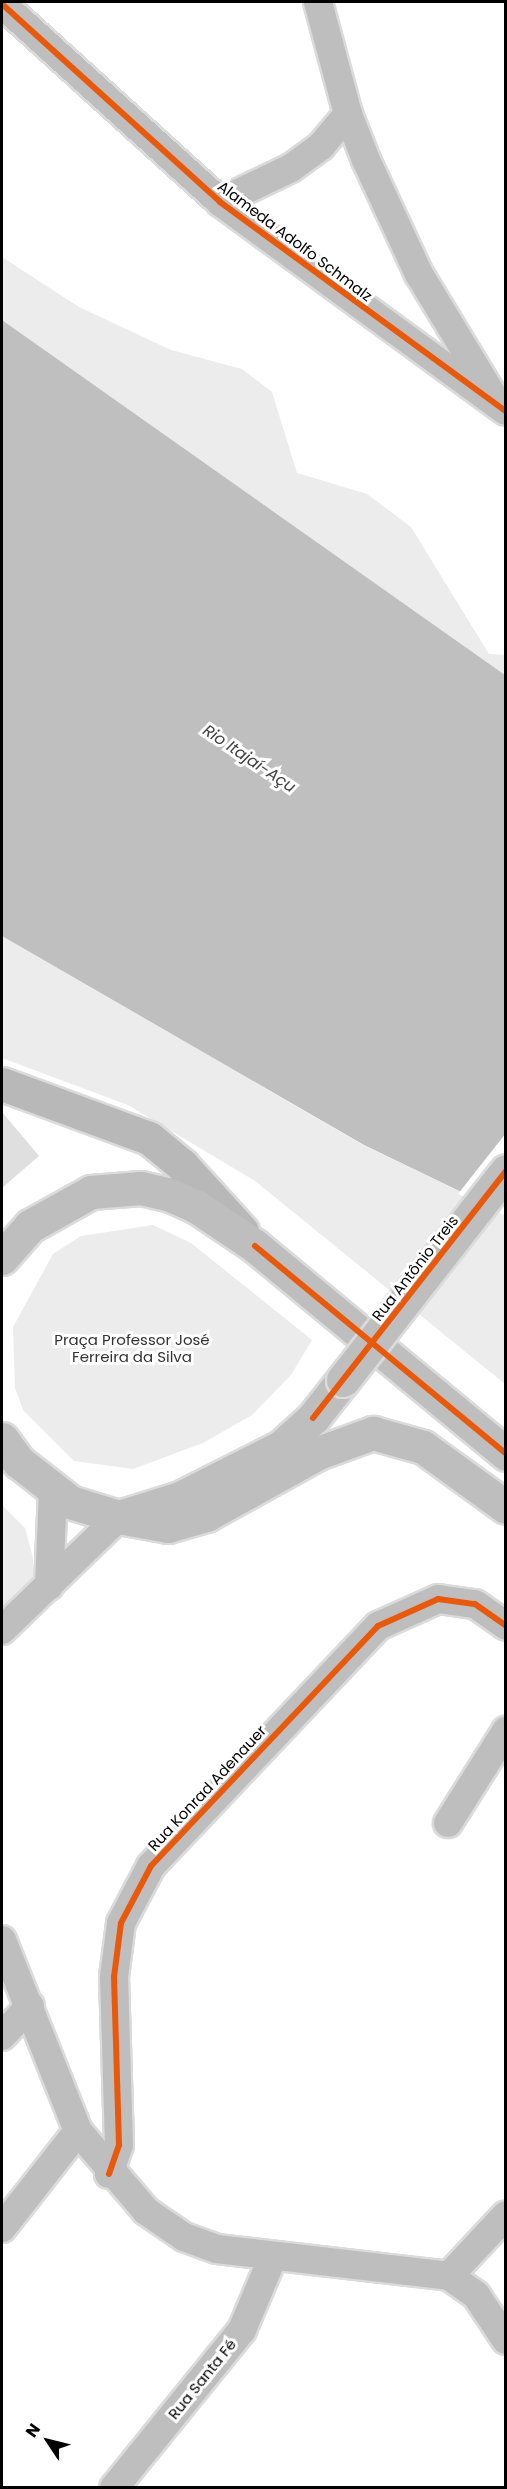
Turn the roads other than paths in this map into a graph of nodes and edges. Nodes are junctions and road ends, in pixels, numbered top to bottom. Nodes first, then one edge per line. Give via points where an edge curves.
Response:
1 (318, 2) edge
2 (2, 4) edge
3 (348, 114) junction
4 (220, 202) junction
5 (502, 409) edge
6 (2, 1084) edge
7 (506, 1171) edge
8 (255, 1246) junction
9 (2, 1258) edge
10 (2, 1439) edge
11 (506, 1454) edge
12 (52, 1490) junction
13 (506, 1507) edge
14 (119, 1517) junction
15 (49, 1586) junction
16 (506, 1626) edge
17 (2, 1630) edge
18 (506, 1731) edge
19 (448, 1823) dead end
20 (2, 1940) edge
21 (30, 2006) junction
22 (2, 2036) edge
23 (78, 2131) junction
24 (109, 2174) junction
25 (506, 2215) edge
26 (2, 2228) edge
27 (272, 2259) junction
28 (449, 2276) junction
29 (506, 2340) edge
30 (114, 2487) edge

1 - 3 street
2 - 4 street, Alameda Adolfo Schmalz
3 - 4 street via 321,146 291,168
3 - 5 street via 419,274
4 - 5 street, Alameda Adolfo Schmalz
6 - 8 main road via 148,1138 182,1165
7 - 14 main road, Rua Antônio Treis, bridge via 343,1380 281,1447 180,1498
8 - 9 main road via 187,1202 122,1188 91,1192 61,1205 30,1226
8 - 11 main road
10 - 12 main road
12 - 14 main road via 84,1509
12 - 15 street
13 - 14 main road via 423,1448 372,1433 318,1453 206,1515 168,1526
14 - 15 street
15 - 17 street
16 - 24 street, Rua Konrad Adenauer via 475,1604 438,1599 378,1626 151,1866 121,1923 114,1977 119,2145
18 - 19 street
20 - 21 street
21 - 22 street
21 - 23 street
23 - 24 street
23 - 26 street
24 - 27 street via 146,2211 184,2237
25 - 28 street
27 - 28 street via 399,2267
27 - 30 street, Rua Santa Fé via 242,2330
28 - 29 street via 476,2295

